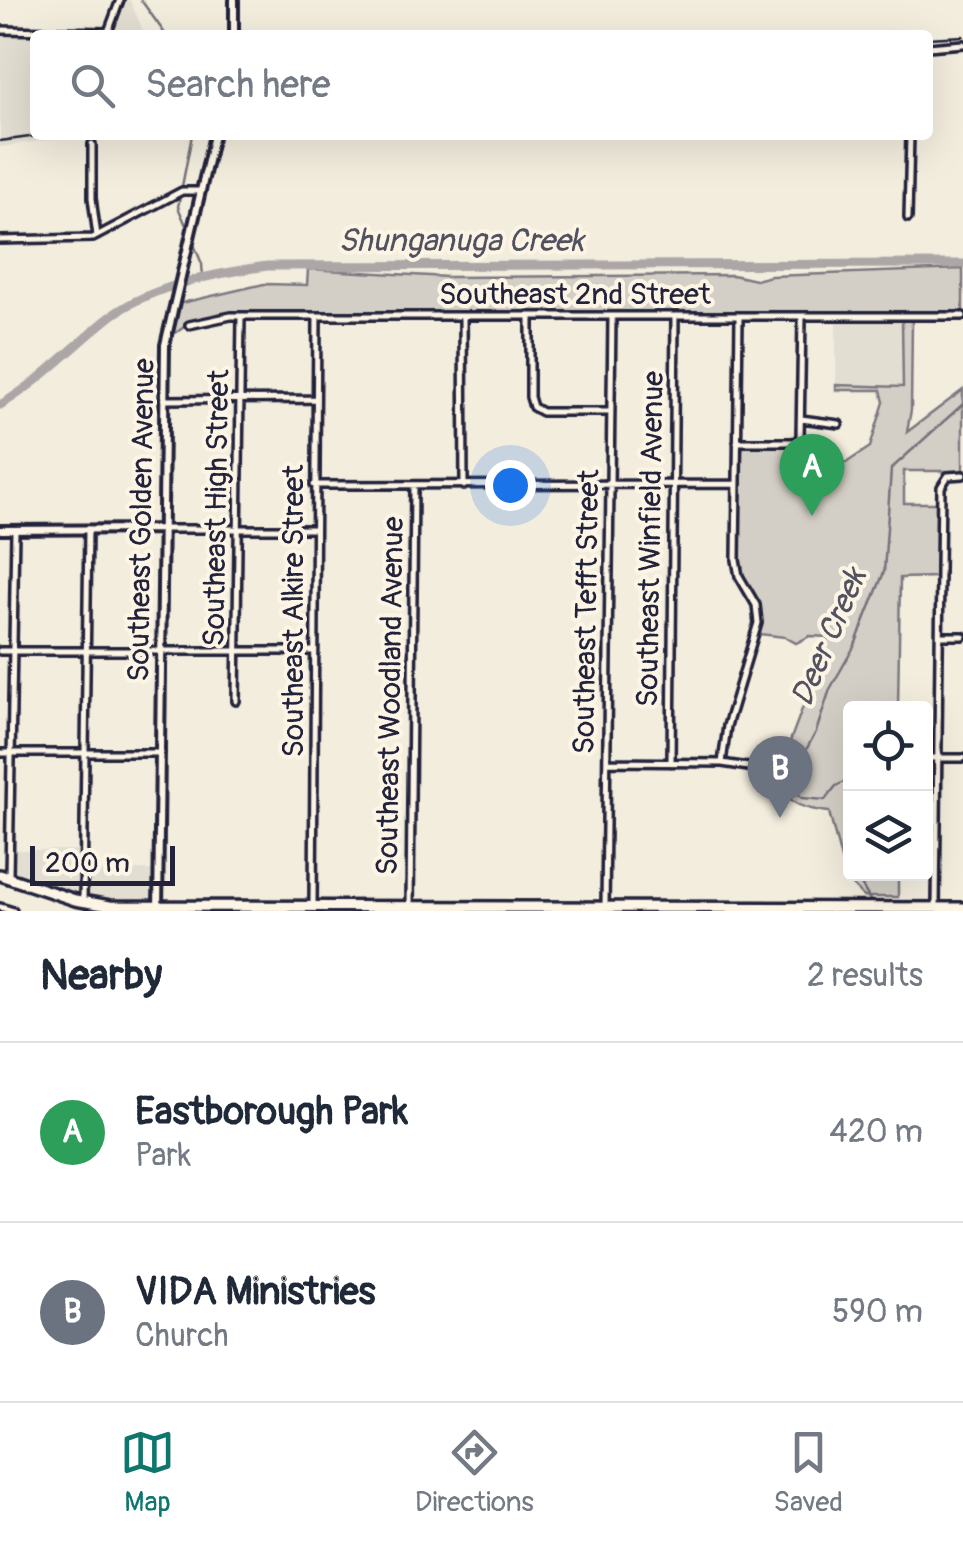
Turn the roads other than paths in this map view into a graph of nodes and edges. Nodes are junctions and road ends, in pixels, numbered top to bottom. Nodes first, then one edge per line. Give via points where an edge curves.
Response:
1 (120, 0) edge
2 (234, 0) edge
3 (0, 30) edge
4 (109, 30) edge
5 (234, 30) edge
6 (30, 31) edge
7 (963, 44) edge
8 (933, 47) edge
9 (213, 140) edge
10 (910, 140) edge
11 (92, 144) dead end
12 (200, 191) junction
13 (908, 218) dead end
14 (97, 237) junction
15 (0, 240) edge
16 (240, 316) junction
17 (317, 316) junction
18 (463, 316) junction
19 (530, 316) junction
20 (612, 316) junction
21 (675, 316) junction
22 (739, 316) junction
23 (963, 316) edge
24 (802, 317) junction
25 (189, 326) dead end
26 (316, 399) junction
27 (164, 400) junction
28 (239, 400) junction
29 (610, 412) junction
30 (801, 419) junction
31 (839, 424) dead end
32 (737, 442) junction
33 (963, 474) edge
34 (610, 483) junction
35 (674, 484) junction
36 (736, 484) junction
37 (314, 485) junction
38 (414, 486) junction
39 (464, 486) junction
40 (88, 529) junction
41 (162, 529) junction
42 (238, 529) junction
43 (314, 529) junction
44 (0, 530) edge
45 (15, 530) junction
46 (941, 636) junction
47 (963, 636) edge
48 (0, 651) edge
49 (14, 651) junction
50 (88, 651) junction
51 (161, 651) junction
52 (236, 651) junction
53 (313, 652) junction
54 (236, 701) dead end
55 (0, 752) edge
56 (12, 752) junction
57 (161, 753) junction
58 (87, 754) junction
59 (933, 758) edge
60 (939, 758) junction
61 (963, 758) edge
62 (607, 762) junction
63 (670, 763) junction
64 (722, 764) junction
65 (755, 768) dead end
66 (4, 876) edge
67 (83, 902) junction
68 (313, 906) junction
69 (0, 907) edge
70 (416, 908) edge
71 (604, 908) junction
72 (936, 908) junction
73 (963, 908) edge
74 (159, 909) edge
75 (253, 909) edge
76 (345, 909) edge
77 (492, 909) edge
78 (566, 909) edge
79 (859, 909) edge
80 (669, 910) edge
81 (710, 910) edge
82 (743, 910) edge
83 (13, 911) edge

1 - 4 street
2 - 5 street
3 - 6 street
7 - 8 street
9 - 12 street, Southeast Golden Avenue
10 - 13 street
11 - 14 street
12 - 14 street via 182,191
12 - 27 street, Southeast Golden Avenue via 167,330
14 - 15 street
16 - 17 street, Southeast 2nd Street
16 - 25 street, Southeast 2nd Street
16 - 28 street, Southeast High Street
17 - 18 street, Southeast 2nd Street
17 - 26 street, Southeast Alkire Street
18 - 19 street, Southeast 2nd Street
18 - 39 street
19 - 20 street, Southeast 2nd Street
19 - 29 street via 534,407
20 - 21 street, Southeast 2nd Street
20 - 29 street, Southeast Tefft Street
21 - 22 street, Southeast 2nd Street
21 - 35 street, Southeast Winfield Avenue
22 - 24 street, Southeast 2nd Street
22 - 32 street
23 - 24 street, Southeast 2nd Street
24 - 30 street
26 - 28 street
26 - 37 street, Southeast Alkire Street
27 - 28 street
27 - 41 street, Southeast Golden Avenue
28 - 42 street, Southeast High Street
29 - 34 street, Southeast Tefft Street
30 - 31 street
30 - 32 street via 798,440
32 - 36 street
33 - 46 street via 943,480
34 - 35 street
34 - 39 street
34 - 62 street, Southeast Tefft Street
35 - 36 street
35 - 63 street, Southeast Winfield Avenue
36 - 64 street via 737,568 758,618
37 - 38 street
37 - 43 street, Southeast Alkire Street
38 - 39 street
38 - 70 street, Southeast Woodland Avenue
40 - 41 street
40 - 45 street
40 - 50 street
41 - 42 street
41 - 51 street, Southeast Golden Avenue
42 - 43 street
42 - 52 street, Southeast High Street
43 - 53 street, Southeast Alkire Street
44 - 45 street
45 - 49 street
46 - 47 street
46 - 60 street
48 - 49 street
49 - 50 street
49 - 56 street
50 - 51 street
50 - 58 street
51 - 52 street
51 - 57 street, Southeast Golden Avenue
52 - 53 street
52 - 54 street, Southeast High Street
53 - 68 street, Southeast Alkire Street
55 - 56 street
56 - 58 street
56 - 66 street
57 - 58 street
57 - 74 street, Southeast Golden Avenue
58 - 67 street
59 - 60 street
60 - 61 street
60 - 72 street
62 - 63 street
62 - 71 street, Southeast Tefft Street
63 - 64 street
64 - 65 street
66 - 67 main road
67 - 74 main road
68 - 75 main road
68 - 76 main road
69 - 83 street
70 - 76 main road
70 - 77 main road
71 - 78 main road
71 - 80 main road
72 - 73 main road
72 - 79 main road
74 - 75 main road
77 - 78 main road
79 - 82 main road
80 - 81 main road
81 - 82 main road

